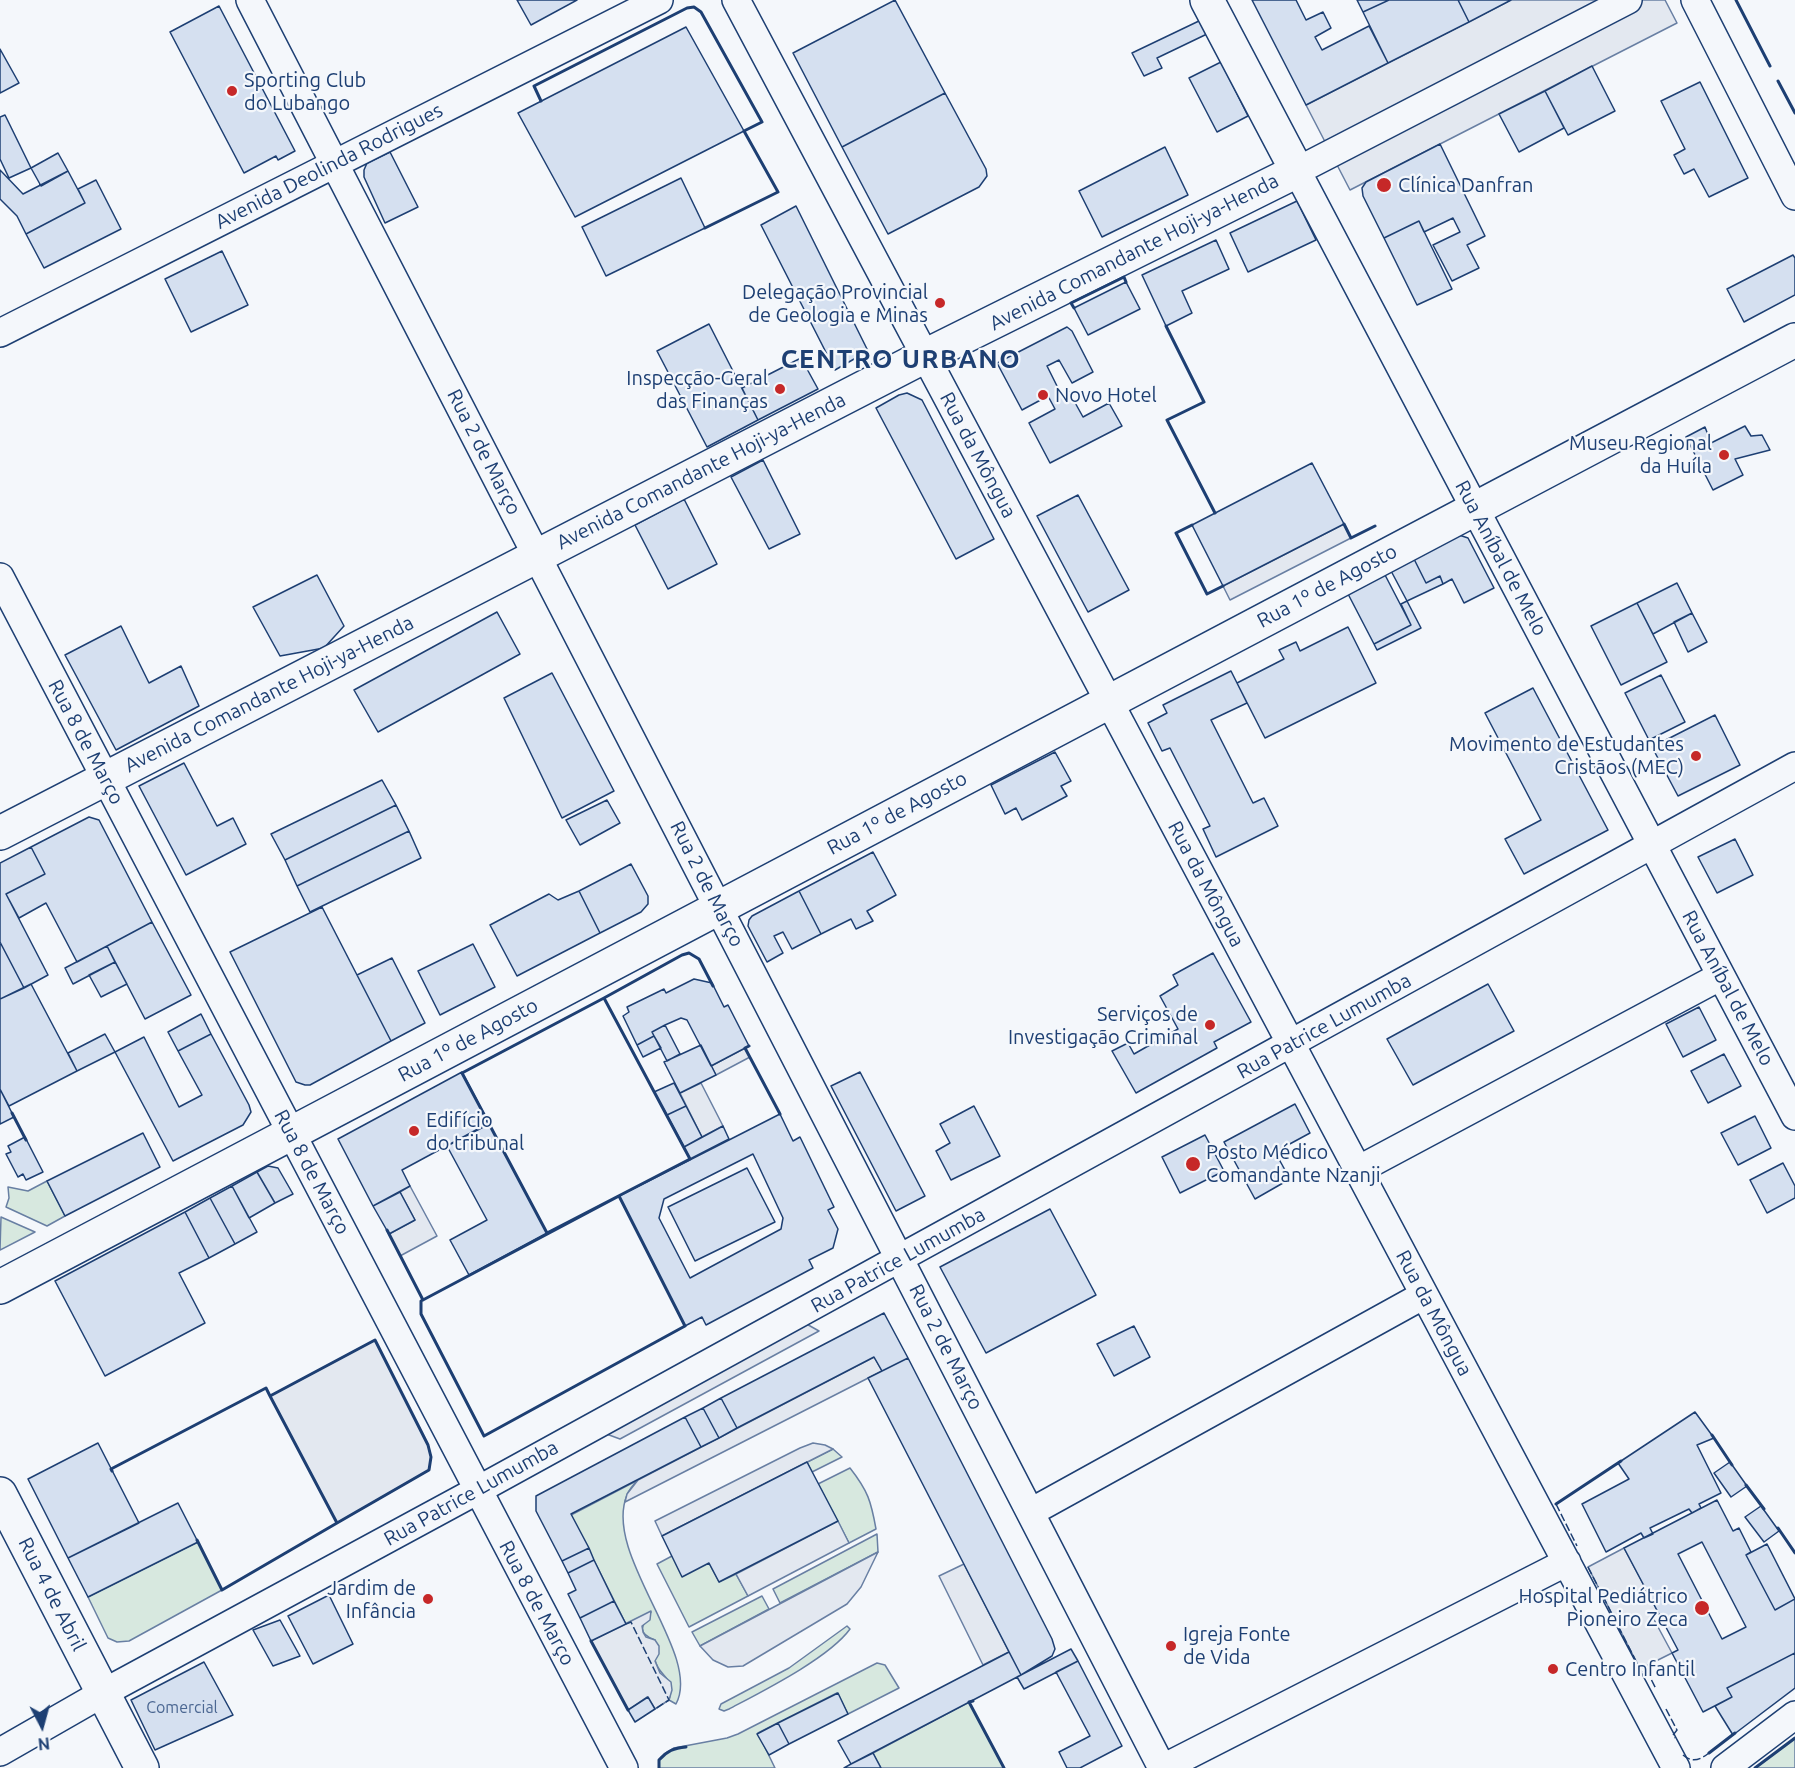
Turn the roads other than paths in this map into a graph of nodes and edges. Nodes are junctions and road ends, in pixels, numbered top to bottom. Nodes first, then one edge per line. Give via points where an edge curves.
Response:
1 (250, 0) edge
2 (659, 0) edge
3 (736, 0) edge
4 (1207, 0) edge
5 (1628, 0) edge
6 (1695, 0) edge
7 (334, 162) junction
8 (1297, 171) junction
9 (1795, 196) edge
10 (0, 333) edge
11 (1795, 340) edge
12 (925, 356) junction
13 (1475, 508) junction
14 (537, 555) junction
15 (0, 577) edge
16 (1109, 701) junction
17 (1795, 766) edge
18 (105, 779) junction
19 (0, 833) edge
20 (1653, 844) junction
21 (719, 907) junction
22 (1721, 976) junction
23 (1291, 1044) junction
24 (1789, 1088) edge
25 (1795, 1116) edge
26 (292, 1133) junction
27 (1358, 1170) junction
28 (901, 1258) junction
29 (0, 1287) edge
30 (1424, 1295) junction
31 (478, 1490) junction
32 (0, 1494) edge
33 (1031, 1512) junction
34 (1567, 1563) junction
35 (103, 1694) junction
36 (1795, 1715) edge
37 (0, 1752) edge
38 (142, 1768) edge
39 (624, 1768) edge
40 (1163, 1768) edge
41 (1676, 1768) edge
42 (1725, 1768) edge

1 - 7 street, Rua 2 de Março
2 - 7 street, Avenida Deolinda Rodrigues
3 - 12 street, Rua da Môngua
4 - 8 main road, Rua Aníbal de Melo
5 - 8 street, Avenida Comandante Hoji-ya-Henda
6 - 9 street
7 - 10 street, Avenida Deolinda Rodrigues
7 - 14 street, Rua 2 de Março
8 - 12 main road, Avenida Comandante Hoji-ya-Henda
8 - 13 street, Rua Aníbal de Melo
11 - 13 main road, Rua 1º de Agosto
12 - 14 main road, Avenida Comandante Hoji-ya-Henda
12 - 16 street, Rua da Môngua
13 - 16 main road, Rua 1º de Agosto
13 - 20 street, Rua Aníbal de Melo
14 - 18 main road, Avenida Comandante Hoji-ya-Henda
14 - 21 street, Rua 2 de Março
15 - 18 street, Rua 8 de Março
16 - 21 main road, Rua 1º de Agosto
16 - 23 street, Rua da Môngua
17 - 20 street, Rua Patrice Lumumba
18 - 19 main road, Avenida Comandante Hoji-ya-Henda
18 - 26 street, Rua 8 de Março
20 - 22 street, Rua Aníbal de Melo
20 - 23 street, Rua Patrice Lumumba
21 - 26 main road, Rua 1º de Agosto
21 - 28 street, Rua 2 de Março
22 - 24 street, Rua Aníbal de Melo
22 - 27 street
23 - 27 street, Rua da Môngua
23 - 28 street, Rua Patrice Lumumba
24 - 25 street, Rua Aníbal de Melo
26 - 29 main road, Rua 1º de Agosto
26 - 31 street, Rua 8 de Março
27 - 30 street, Rua da Môngua
28 - 31 street, Rua Patrice Lumumba
28 - 33 street, Rua 2 de Março
30 - 33 street
30 - 34 street, Rua da Môngua
31 - 35 street, Rua Patrice Lumumba
31 - 39 street, Rua 8 de Março
32 - 35 main road, Rua 4 de Abril
33 - 40 street, Rua 2 de Março
34 - 40 street
34 - 41 street, Rua da Môngua
35 - 37 street, Rua Patrice Lumumba
35 - 38 main road, Rua 4 de Abril
36 - 42 street

